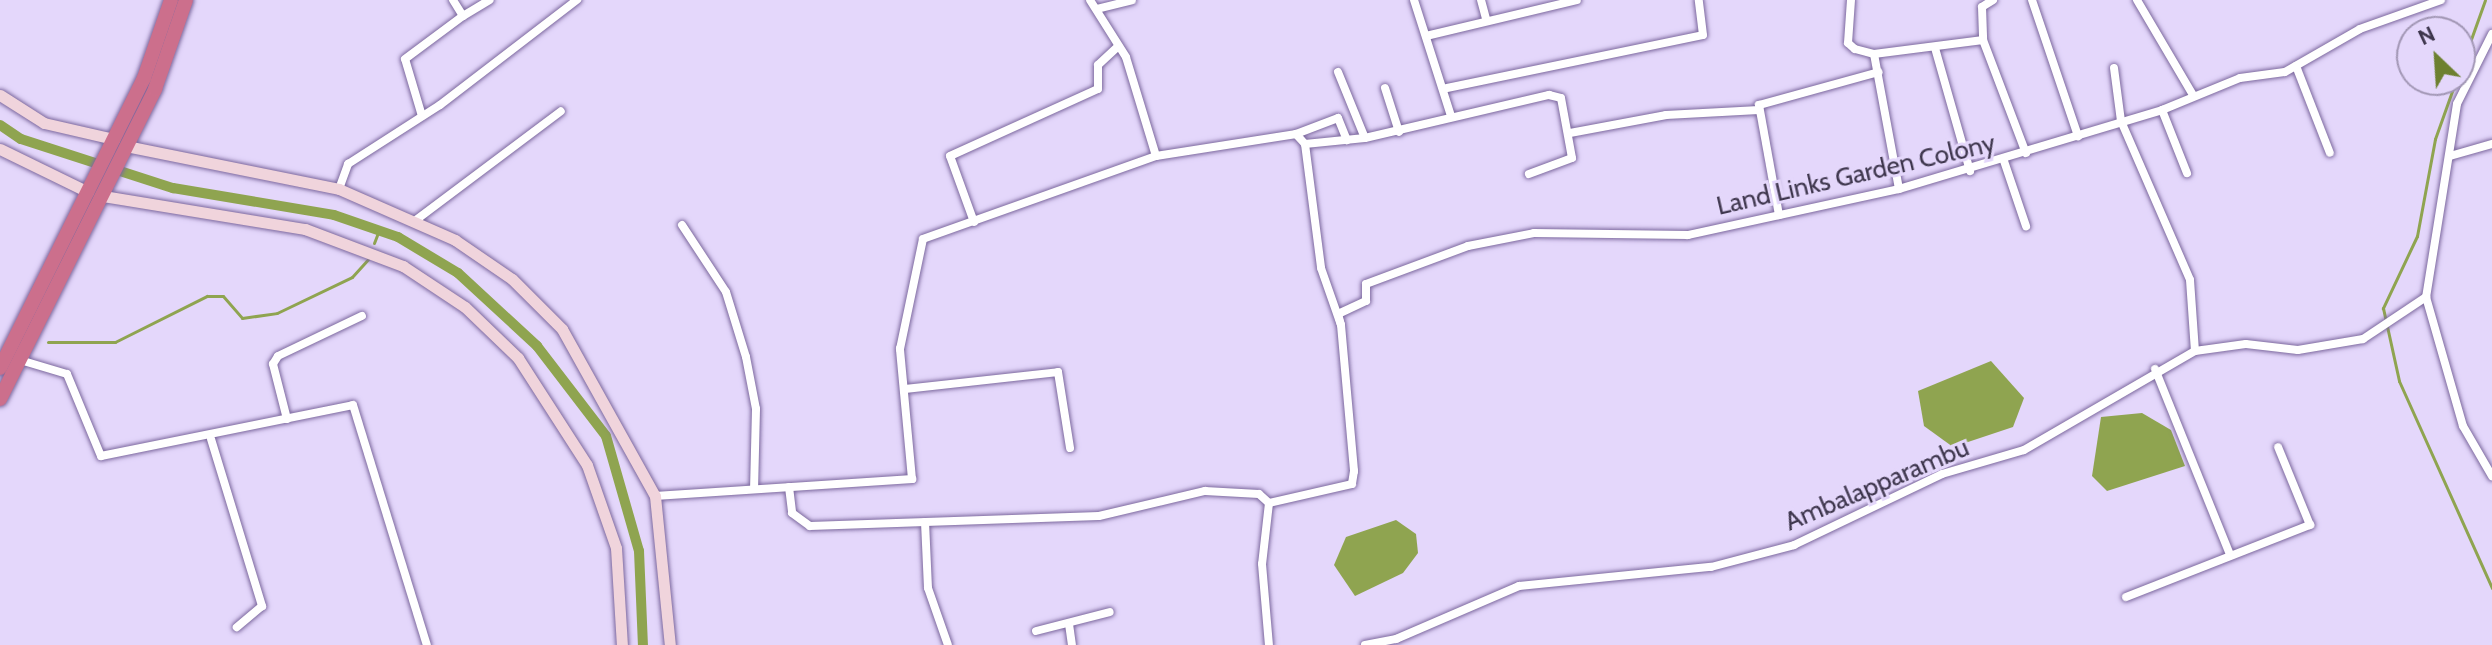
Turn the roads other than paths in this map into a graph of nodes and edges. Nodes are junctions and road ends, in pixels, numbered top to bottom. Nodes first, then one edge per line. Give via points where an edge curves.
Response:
1 (171, 0) edge
2 (186, 0) edge
3 (453, 0) edge
4 (490, 0) edge
5 (1090, 0) edge
6 (1132, 0) edge
7 (1414, 0) edge
8 (1481, 0) edge
9 (1577, 0) edge
10 (1699, 0) edge
11 (1851, 0) edge
12 (1993, 0) edge
13 (2032, 0) edge
14 (2137, 0) edge
15 (2441, 0) edge
16 (578, 1) edge
17 (1097, 9) junction
18 (463, 16) junction
19 (1486, 19) junction
20 (2492, 34) edge
21 (1426, 36) junction
22 (1983, 40) junction
23 (1116, 48) junction
24 (1935, 48) junction
25 (1874, 54) junction
26 (2296, 66) junction
27 (2114, 68) dead end
28 (1338, 72) dead end
29 (1879, 72) junction
30 (1385, 88) dead end
31 (1447, 88) junction
32 (0, 95) edge
33 (2193, 95) junction
34 (1759, 110) junction
35 (2162, 110) junction
36 (561, 111) dead end
37 (422, 116) junction
38 (1451, 116) junction
39 (2121, 121) junction
40 (1399, 132) junction
41 (1570, 133) junction
42 (1296, 134) junction
43 (2078, 136) junction
44 (1365, 138) junction
45 (1347, 140) junction
46 (120, 142) junction
47 (1305, 144) junction
48 (2492, 144) edge
49 (0, 149) edge
50 (2026, 153) junction
51 (2330, 153) dead end
52 (1156, 156) junction
53 (2450, 156) junction
54 (2004, 161) junction
55 (1970, 171) junction
56 (2187, 173) dead end
57 (1529, 174) dead end
58 (339, 189) junction
59 (1899, 189) junction
60 (95, 194) junction
61 (1779, 215) junction
62 (416, 220) junction
63 (974, 222) junction
64 (682, 225) dead end
65 (2026, 226) dead end
66 (2426, 297) junction
67 (362, 316) dead end
68 (1341, 325) junction
69 (2195, 351) junction
70 (20, 360) junction
71 (0, 368) edge
72 (2155, 369) junction
73 (905, 389) junction
74 (0, 399) edge
75 (287, 419) junction
76 (211, 439) junction
77 (2278, 447) dead end
78 (1070, 448) dead end
79 (2492, 476) edge
80 (789, 487) junction
81 (754, 489) junction
82 (655, 496) junction
83 (1269, 503) junction
84 (925, 522) junction
85 (2230, 555) junction
86 (2126, 597) dead end
87 (1110, 612) dead end
88 (1069, 624) junction
89 (237, 627) dead end
90 (1036, 631) dead end
91 (427, 645) edge
92 (622, 645) edge
93 (670, 645) edge
94 (948, 645) edge
95 (1072, 645) edge
96 (1269, 645) edge
97 (1365, 645) edge

1 - 46 highway
2 - 46 highway
3 - 18 street
4 - 18 street
5 - 17 street
6 - 17 street
7 - 21 street
8 - 19 street
9 - 19 street
10 - 31 street via 1703,35
11 - 25 street via 1848,43
12 - 22 street via 1982,7
13 - 43 street
14 - 33 street
15 - 26 street, Land Links Garden Colony via 2349,34
16 - 37 street
17 - 23 street
18 - 37 street via 405,59
19 - 21 street
20 - 53 street via 2457,104
21 - 31 street
22 - 24 street
22 - 50 street
23 - 52 street via 1130,68
23 - 63 street via 1098,65 1098,89 950,156
24 - 25 street
24 - 55 street
25 - 29 street
26 - 33 street, Land Links Garden Colony
26 - 51 street
27 - 39 street
28 - 44 street
29 - 34 street
29 - 59 street
30 - 40 street
31 - 38 street
32 - 46 street via 44,123
33 - 35 street, Land Links Garden Colony
34 - 41 street via 1666,115
34 - 61 street
35 - 39 street, Land Links Garden Colony
35 - 56 street
36 - 62 street
37 - 58 street via 348,164
38 - 40 street
38 - 41 street via 1549,95 1561,98
39 - 43 street, Land Links Garden Colony
39 - 69 street via 2190,280
40 - 44 street
41 - 57 street via 1572,158
42 - 45 street via 1338,118
42 - 47 street
42 - 52 street
43 - 50 street, Land Links Garden Colony
44 - 45 street
45 - 47 street
46 - 58 street
46 - 60 highway
47 - 68 street via 1321,268
48 - 53 street
49 - 60 street
50 - 54 street, Land Links Garden Colony
52 - 63 street
53 - 66 street
54 - 55 street, Land Links Garden Colony
54 - 65 street
55 - 59 street, Land Links Garden Colony
58 - 62 street
59 - 61 street, Land Links Garden Colony
60 - 70 highway
60 - 71 highway
60 - 92 street via 305,229 403,266 465,307 518,358 587,465 616,548
61 - 68 street, Land Links Garden Colony via 1688,235 1534,233 1468,246 1366,284 1366,301 1338,314
62 - 82 street via 512,279 562,329
63 - 73 street via 923,239 900,349
64 - 81 street via 726,292 746,357 756,409
66 - 69 street, Ambalapparambu via 2363,339 2298,350 2246,344
66 - 79 street via 2463,426
67 - 75 street via 278,356 273,364
68 - 83 street via 1352,484
69 - 72 street, Ambalapparambu
70 - 74 highway
70 - 76 street via 67,374 101,456
72 - 85 street
72 - 97 street, Ambalapparambu via 2088,418 2024,450 1942,474 1794,545 1711,567 1519,586 1396,639
73 - 78 street via 1058,372 1066,388
73 - 80 street via 912,479
75 - 76 street
75 - 91 street via 353,405
76 - 89 street via 262,606
77 - 85 street via 2310,525
80 - 81 street
80 - 84 street via 799,525
81 - 82 street
82 - 93 street
83 - 84 street via 1259,494 1227,489 1099,516
83 - 96 street via 1262,564
84 - 94 street via 928,588
85 - 86 street
87 - 88 street
88 - 90 street
88 - 95 street

